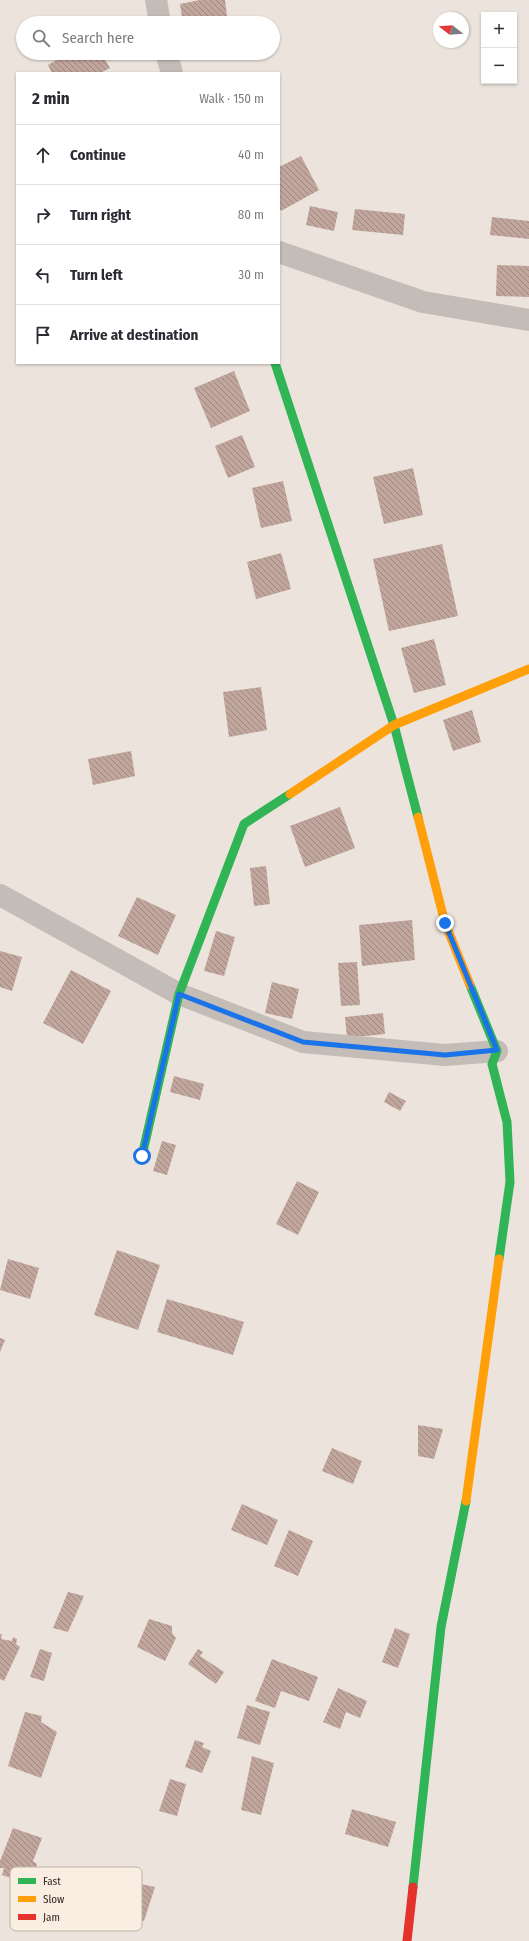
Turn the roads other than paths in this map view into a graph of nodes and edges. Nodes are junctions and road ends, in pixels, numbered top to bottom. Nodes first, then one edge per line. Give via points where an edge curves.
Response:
1 (156, 0) edge
2 (159, 16) edge
3 (168, 60) edge
4 (172, 72) edge
5 (280, 252) edge
6 (529, 320) edge
7 (275, 364) edge
8 (529, 669) edge
9 (394, 725) junction
10 (0, 895) edge
11 (179, 994) junction
12 (497, 1050) junction
13 (142, 1156) dead end
14 (407, 1941) edge

1 - 2 street
3 - 4 street
5 - 6 street via 423,302
7 - 9 street
8 - 9 street
9 - 11 street via 244,824
9 - 12 street via 445,923
10 - 11 street
11 - 12 street via 303,1042 445,1055
11 - 13 street
12 - 14 street via 492,1064 507,1122 510,1182 465,1511 441,1627

